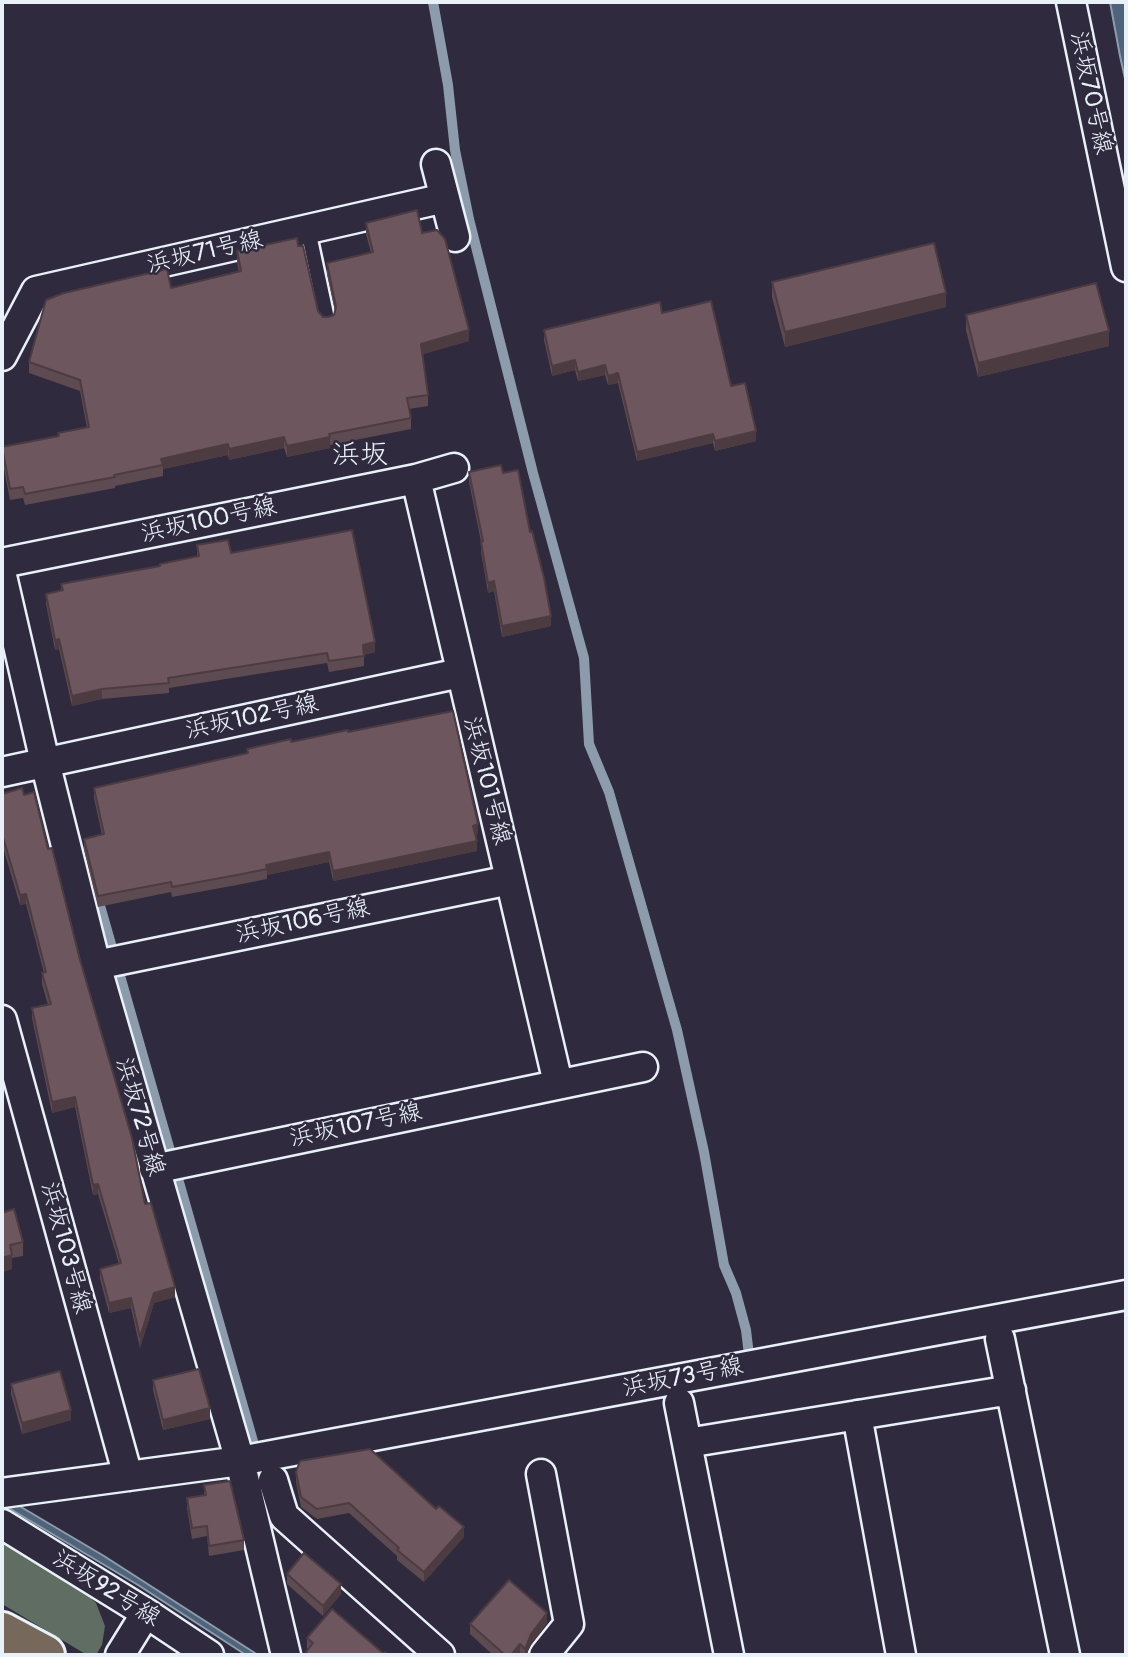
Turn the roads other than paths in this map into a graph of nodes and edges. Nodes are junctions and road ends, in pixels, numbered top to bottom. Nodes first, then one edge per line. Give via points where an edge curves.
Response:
1 (1071, 2) edge
2 (436, 164) dead end
3 (445, 198) junction
4 (308, 230) junction
5 (455, 237) dead end
6 (1126, 267) edge
7 (327, 319) edge
8 (2, 355) edge
9 (454, 468) dead end
10 (416, 479) junction
11 (2, 563) edge
12 (2, 576) edge
13 (460, 673) junction
14 (45, 762) junction
15 (2, 772) edge
16 (510, 880) junction
17 (96, 965) junction
18 (2, 1020) edge
19 (643, 1067) dead end
20 (558, 1083) junction
21 (154, 1169) junction
22 (1126, 1295) edge
23 (1000, 1339) dead end
24 (1011, 1390) junction
25 (679, 1404) dead end
26 (857, 1415) junction
27 (687, 1443) junction
28 (240, 1461) junction
29 (541, 1474) dead end
30 (128, 1476) junction
31 (273, 1480) dead end
32 (2, 1493) edge
33 (2, 1524) edge
34 (146, 1613) junction
35 (2, 1632) edge
36 (2, 1646) edge
37 (15, 1655) edge
38 (45, 1655) edge
39 (120, 1655) edge
40 (209, 1655) edge
41 (286, 1655) edge
42 (440, 1655) edge
43 (544, 1655) edge
44 (729, 1655) edge
45 (901, 1655) edge
46 (1065, 1655) edge

1 - 6 street, 浜坂70号線
2 - 3 street
3 - 4 street, 浜坂71号線
3 - 5 street
4 - 7 lane
4 - 8 street, 浜坂71号線 via 36,291
9 - 10 street, 浜坂100号線
10 - 11 street, 浜坂100号線
10 - 13 street, 浜坂101号線
12 - 14 street, 浜坂72号線
13 - 14 street, 浜坂102号線
13 - 16 street, 浜坂101号線
14 - 15 street
14 - 17 street, 浜坂72号線
16 - 17 street, 浜坂106号線
16 - 20 street, 浜坂101号線
17 - 21 street, 浜坂72号線
18 - 30 street, 浜坂103号線
19 - 20 street, 浜坂107号線
20 - 21 street, 浜坂107号線
21 - 28 street, 浜坂72号線
22 - 28 street, 浜坂73号線
23 - 24 street
24 - 26 street
24 - 46 street
25 - 27 street
26 - 27 street
26 - 45 street
27 - 44 street
28 - 30 street, 浜坂73号線
28 - 41 street, 浜坂72号線
29 - 43 street via 569,1624
30 - 32 street, 浜坂73号線
31 - 42 street via 284,1516
33 - 34 street, 浜坂92号線
34 - 39 street
34 - 40 street, 浜坂92号線
35 - 38 highway
36 - 37 highway

